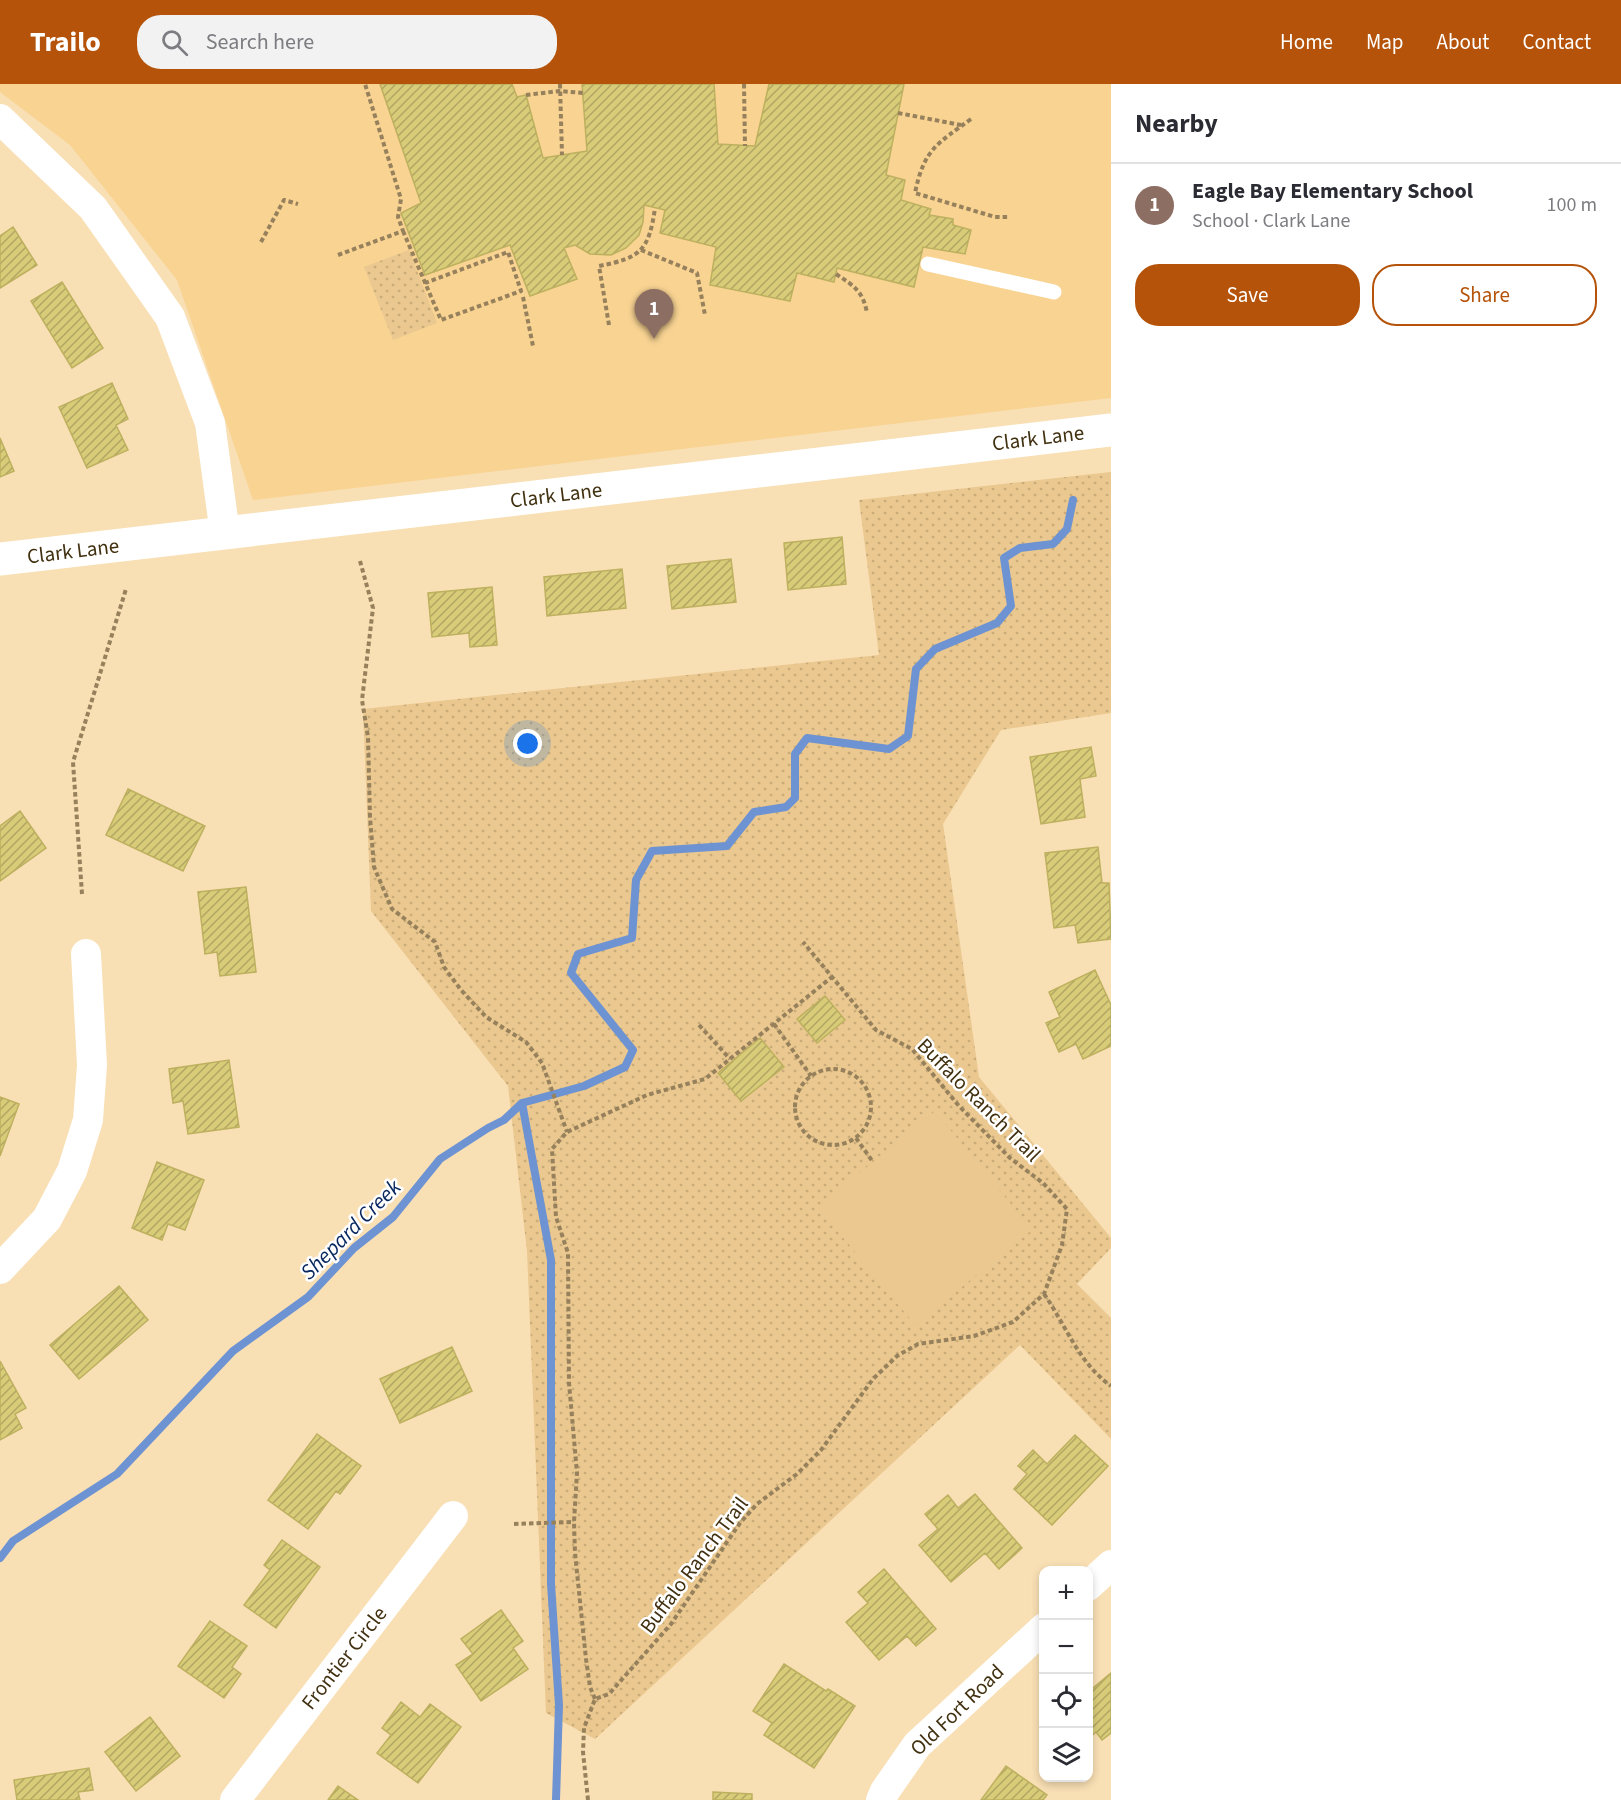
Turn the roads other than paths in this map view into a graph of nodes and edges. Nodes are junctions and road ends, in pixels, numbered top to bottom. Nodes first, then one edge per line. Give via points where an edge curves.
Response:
1 (0, 119) edge
2 (928, 264) dead end
3 (1054, 292) dead end
4 (1111, 430) edge
5 (225, 534) junction
6 (0, 559) edge
7 (86, 954) dead end
8 (0, 1269) edge
9 (453, 1516) dead end
10 (1111, 1565) edge
11 (1093, 1582) edge
12 (1039, 1633) edge
13 (235, 1800) edge
14 (880, 1800) edge

1 - 5 street via 93,208 170,317 210,423
2 - 3 lane
4 - 5 street, Clark Lane
5 - 6 street, Clark Lane
7 - 8 street via 92,1065 88,1120 72,1171 47,1219
9 - 13 street, Frontier Circle
10 - 11 street
12 - 14 street, Old Fort Road via 917,1745

